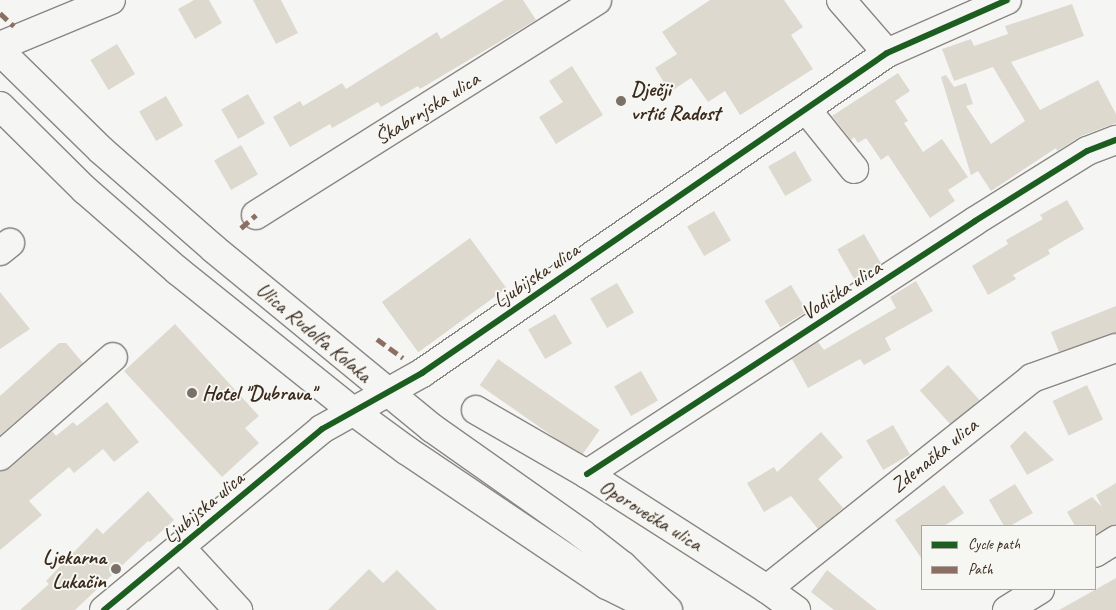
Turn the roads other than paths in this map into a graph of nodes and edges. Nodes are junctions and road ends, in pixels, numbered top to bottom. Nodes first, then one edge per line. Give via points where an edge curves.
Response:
1 (111, 0) edge
2 (598, 0) edge
3 (842, 0) edge
4 (1007, 0) edge
5 (0, 46) edge
6 (0, 51) edge
7 (887, 53) junction
8 (0, 106) edge
9 (806, 108) junction
10 (1116, 140) edge
11 (854, 169) dead end
12 (256, 215) dead end
13 (1116, 348) edge
14 (113, 357) dead end
15 (387, 392) junction
16 (476, 410) dead end
17 (353, 411) junction
18 (0, 456) edge
19 (587, 474) junction
20 (1116, 540) edge
21 (180, 547) junction
22 (1096, 553) edge
23 (767, 589) junction
24 (1038, 590) edge
25 (104, 610) edge
26 (238, 610) edge
27 (657, 610) edge
28 (668, 610) edge
29 (796, 610) edge
30 (1007, 610) edge

1 - 5 street
2 - 12 street, Škabrnjska ulica
3 - 7 street
4 - 7 street, Ljubijska ulica
6 - 15 street, Ulica Rudolfa Kolaka via 101,150
7 - 9 street, Ljubijska ulica
8 - 17 street, Ulica Rudolfa Kolaka via 85,190 164,259
9 - 11 street
9 - 15 street, Ljubijska ulica via 422,373
10 - 19 street, Vodička ulica via 1087,151 991,211
13 - 23 street, Zdenačka ulica via 1032,378
14 - 18 street
15 - 17 street, Ljubijska ulica
15 - 28 street, Ulica Rudolfa Kolaka via 443,436 582,534 623,566
16 - 19 street, Oporovečka ulica
17 - 21 street, Ljubijska ulica via 322,429
17 - 27 street, Ulica Rudolfa Kolaka via 607,584
19 - 23 street, Oporovečka ulica
20 - 22 street
21 - 25 street, Ljubijska ulica
21 - 26 street
23 - 29 street, Oporovečka ulica
24 - 30 street

